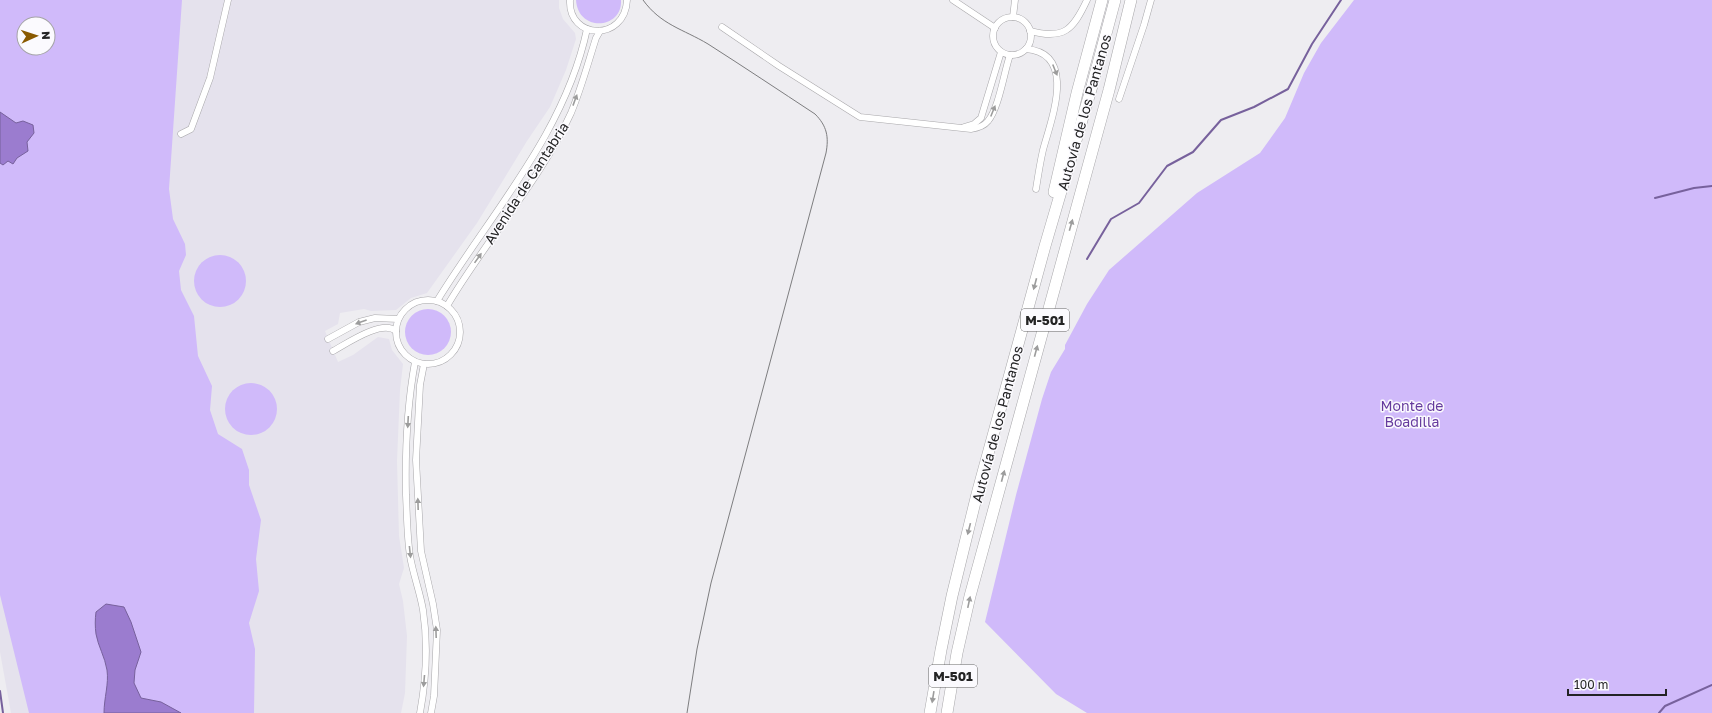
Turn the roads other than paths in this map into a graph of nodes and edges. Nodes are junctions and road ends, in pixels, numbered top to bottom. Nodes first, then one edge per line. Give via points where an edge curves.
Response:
1 (228, 0) edge
2 (570, 0) edge
3 (627, 0) edge
4 (953, 0) edge
5 (1015, 0) edge
6 (1087, 0) edge
7 (1102, 0) edge
8 (1115, 0) edge
9 (1131, 0) edge
10 (1151, 0) edge
11 (1013, 17) junction
12 (722, 26) dead end
13 (995, 28) junction
14 (587, 29) junction
15 (600, 31) junction
16 (1030, 31) junction
17 (1026, 49) junction
18 (1001, 52) junction
19 (1010, 55) junction
20 (1119, 98) dead end
21 (963, 128) junction
22 (181, 134) dead end
23 (1036, 189) dead end
24 (1045, 246) junction
25 (437, 301) junction
26 (446, 306) junction
27 (398, 319) junction
28 (396, 331) junction
29 (328, 339) dead end
30 (333, 351) dead end
31 (415, 362) junction
32 (424, 364) junction
33 (961, 640) junction
34 (420, 713) edge
35 (431, 713) edge
36 (930, 713) edge
37 (947, 713) edge
38 (955, 713) edge

1 - 22 street via 210,78 191,129
2 - 14 street via 569,8 575,20
3 - 15 street via 622,18 615,26
4 - 13 street
5 - 11 street
6 - 16 street via 1078,19 1067,30 1044,35
7 - 24 highway via 1062,158 1045,232
8 - 24 highway, Autovía de los Pantanos / M-501
33 -> 9 highway, Autovía de los Pantanos / M-501 via 972,589 1109,90
10 - 20 street
11 - 13 street via 1005,19
11 - 16 street via 1026,23
12 - 21 street via 860,117
13 - 18 street via 993,39
14 - 15 street
14 - 25 street, Avenida de Cantabria via 574,76 560,109 544,138
26 -> 15 street, Avenida de Cantabria via 555,142 571,113
16 - 17 street
17 - 19 street via 1019,54
17 -> 23 street via 1044,54 1051,61 1057,76 1058,97 1042,154
18 - 19 street
18 - 21 street via 981,118
21 -> 19 street via 980,128 988,122
24 -> 36 highway, Autovía de los Pantanos / M-501 via 977,494 952,596
25 - 26 street
25 - 27 street via 415,302 405,309
26 - 32 street via 455,315 460,327 459,339 448,357 438,363
27 - 28 street
27 -> 29 street via 375,318 360,322
28 - 30 street via 388,327 372,330
28 - 31 street via 401,350
31 - 32 street
31 -> 34 street via 411,384 406,463 410,556 423,609 425,632 425,667
35 -> 32 street via 437,630 421,551 416,460 420,385
33 - 37 highway, Autovía de los Pantanos / M-501
33 - 38 highway via 962,654

